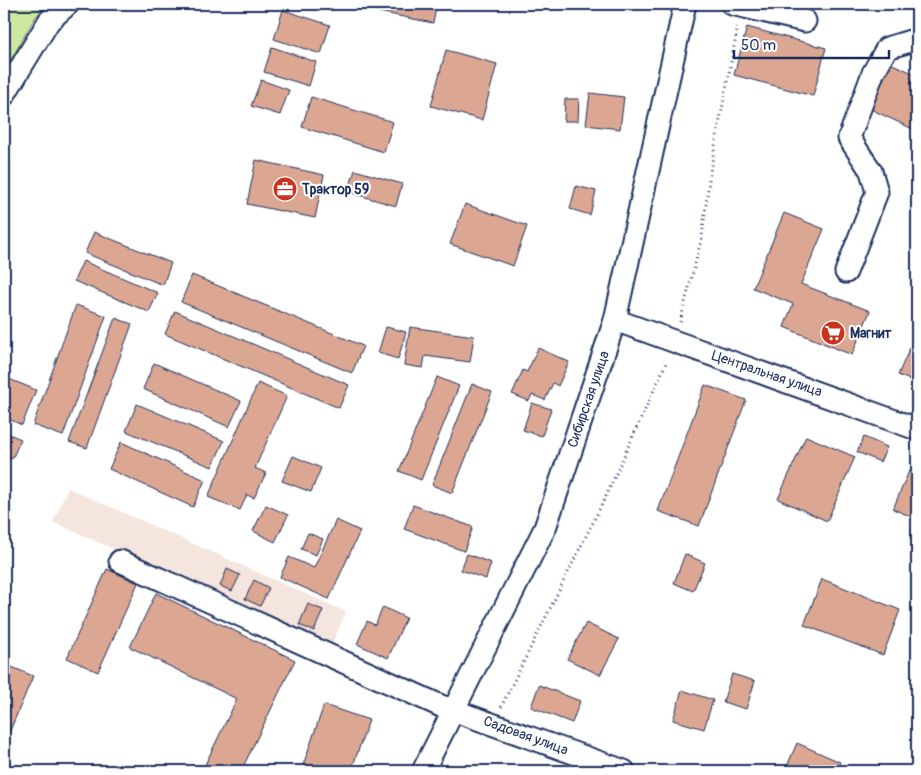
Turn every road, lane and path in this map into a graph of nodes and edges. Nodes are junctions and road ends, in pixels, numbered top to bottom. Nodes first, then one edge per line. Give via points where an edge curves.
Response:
1 (68, 4) edge
2 (685, 4) edge
3 (737, 5) edge
4 (805, 21) dead end
5 (917, 39) edge
6 (4, 96) edge
7 (846, 272) dead end
8 (616, 320) junction
9 (676, 341) junction
10 (917, 429) edge
11 (120, 561) dead end
12 (455, 711) junction
13 (494, 723) junction
14 (423, 771) edge
15 (624, 771) edge

1 - 6 street via 49,21
2 - 8 street, Сибирская улица
3 - 4 street
3 - 9 path via 702,237
5 - 7 street via 887,48 873,73 849,138 871,170 877,192
8 - 9 street, Центральная улица
8 - 12 street, Сибирская улица via 545,528
9 - 10 street, Центральная улица
9 - 13 path via 606,496
11 - 12 street, Садовая улица
12 - 13 street, Садовая улица
12 - 14 street, Сибирская улица
13 - 15 street, Садовая улица

